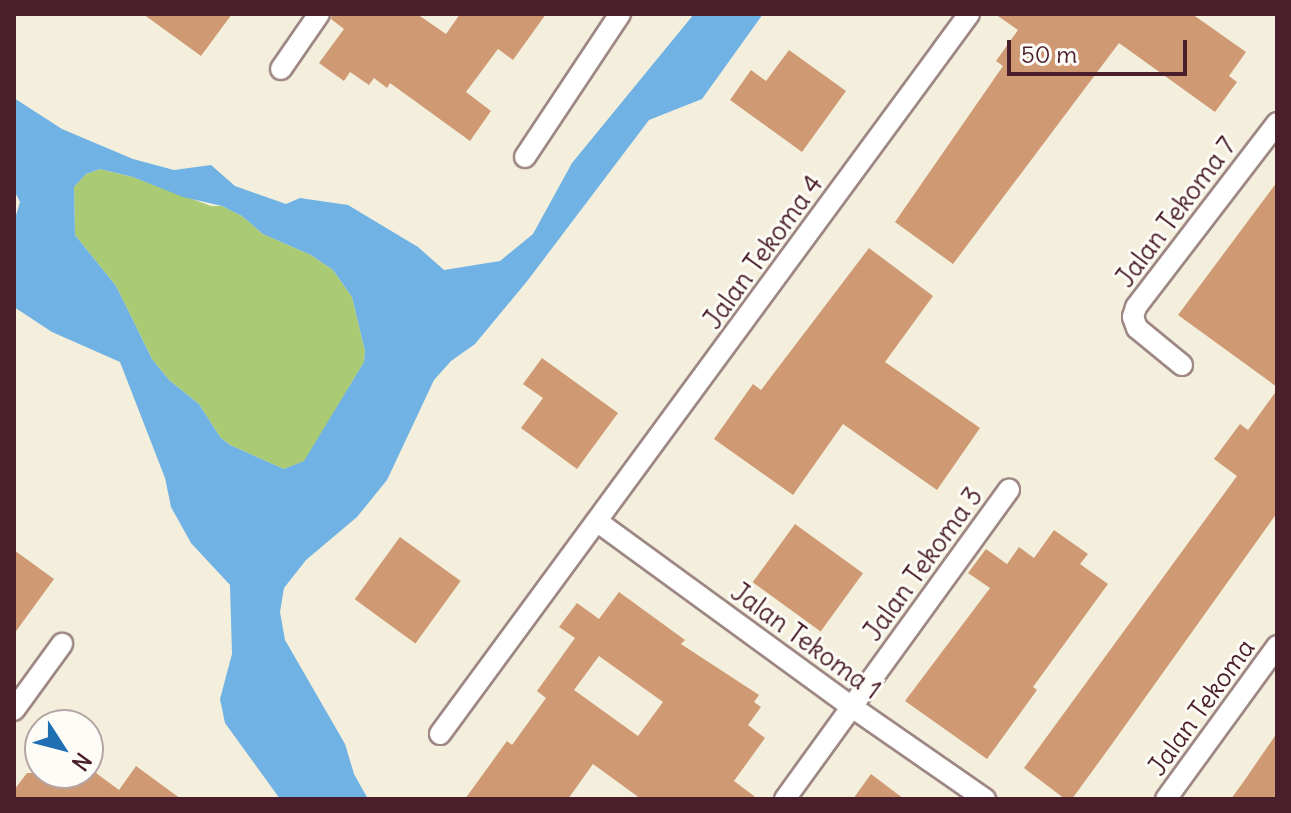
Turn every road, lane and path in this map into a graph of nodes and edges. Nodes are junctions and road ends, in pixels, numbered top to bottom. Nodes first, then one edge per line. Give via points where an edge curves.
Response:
1 (319, 14) edge
2 (620, 14) edge
3 (969, 14) edge
4 (281, 69) dead end
5 (1277, 123) edge
6 (525, 157) dead end
7 (1182, 365) dead end
8 (1009, 490) dead end
9 (598, 522) junction
10 (62, 644) dead end
11 (1277, 646) edge
12 (852, 707) junction
13 (14, 710) edge
14 (440, 734) dead end
15 (785, 799) edge
16 (985, 799) edge
17 (1166, 799) edge

1 - 4 street
2 - 6 street
3 - 9 street, Jalan Tekoma 4
5 - 7 street, Jalan Tekoma 7 via 1136,307 1137,328
8 - 12 street, Jalan Tekoma 3
9 - 12 street, Jalan Tekoma 1
9 - 14 street, Jalan Tekoma 4
10 - 13 street
11 - 17 street, Jalan Tekoma
12 - 15 street, Jalan Tekoma 3
12 - 16 street, Jalan Tekoma 1

